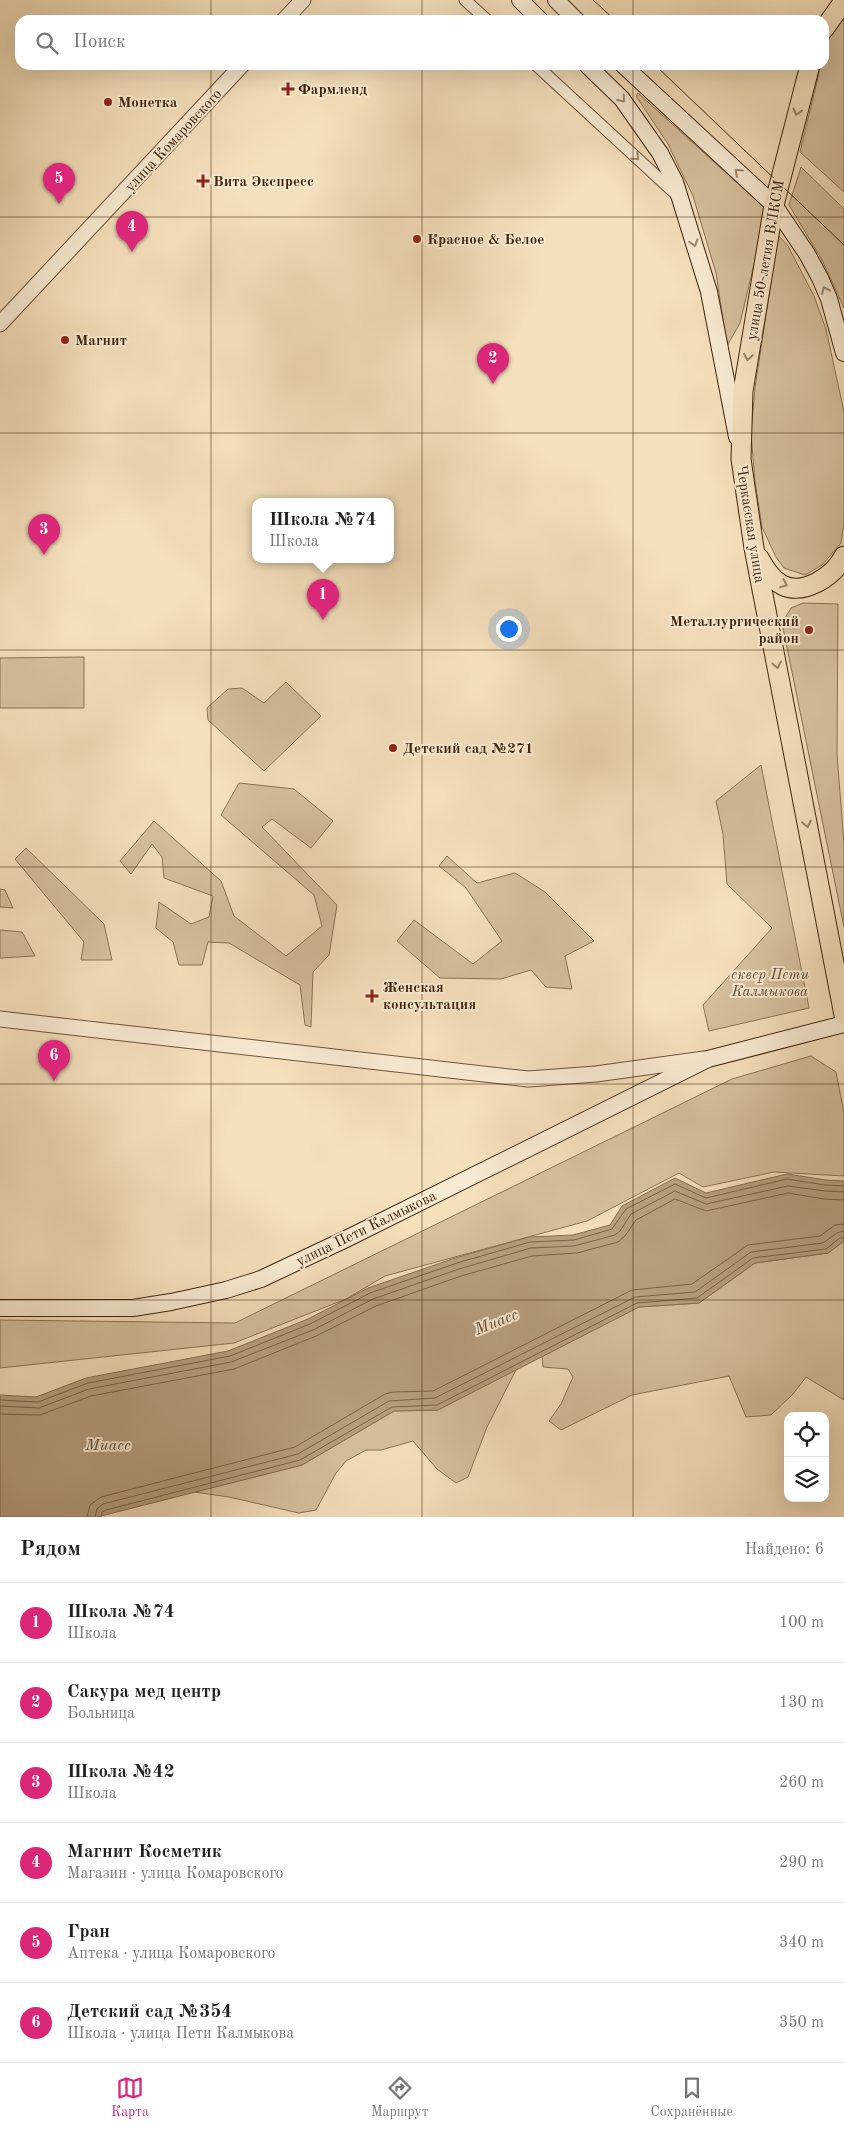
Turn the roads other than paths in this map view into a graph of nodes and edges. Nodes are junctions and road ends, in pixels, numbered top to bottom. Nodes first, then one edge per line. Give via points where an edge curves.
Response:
1 (303, 0) edge
2 (465, 0) edge
3 (520, 0) edge
4 (556, 0) edge
5 (844, 0) edge
6 (289, 15) edge
7 (482, 15) edge
8 (535, 15) edge
9 (571, 15) edge
10 (829, 22) edge
11 (237, 70) edge
12 (541, 70) edge
13 (592, 70) edge
14 (628, 70) edge
15 (809, 70) edge
16 (681, 198) junction
17 (774, 205) junction
18 (0, 324) edge
19 (844, 353) edge
20 (741, 459) junction
21 (754, 548) junction
22 (844, 556) edge
23 (844, 974) edge
24 (840, 994) junction
25 (844, 1015) edge
26 (0, 1019) edge
27 (844, 1024) edge
28 (708, 1059) junction
29 (0, 1308) edge

1 - 6 street
2 - 7 street
3 - 8 main road
4 - 9 main road
5 - 10 main road
11 - 18 street, улица Комаровского
12 -> 16 street
13 -> 16 main road, Черкасская улица via 622,98 640,123 660,153
17 -> 14 main road
15 -> 17 main road, улица 50-летия ВЛКСМ
16 -> 20 main road, Черкасская улица via 709,292
19 -> 17 main road via 820,278
17 -> 20 main road, улица 50-летия ВЛКСМ via 743,391
20 - 21 main road, Черкасская улица
21 -> 22 main road via 771,577 796,588 826,577
21 -> 24 main road, Черкасская улица
23 - 24 main road
24 - 25 main road, Черкасская улица
26 - 28 street, улица Пети Калмыкова via 528,1079 596,1074
27 - 28 main road, улица Пети Калмыкова
28 - 29 main road, улица Пети Калмыкова via 261,1279 226,1290 133,1308

